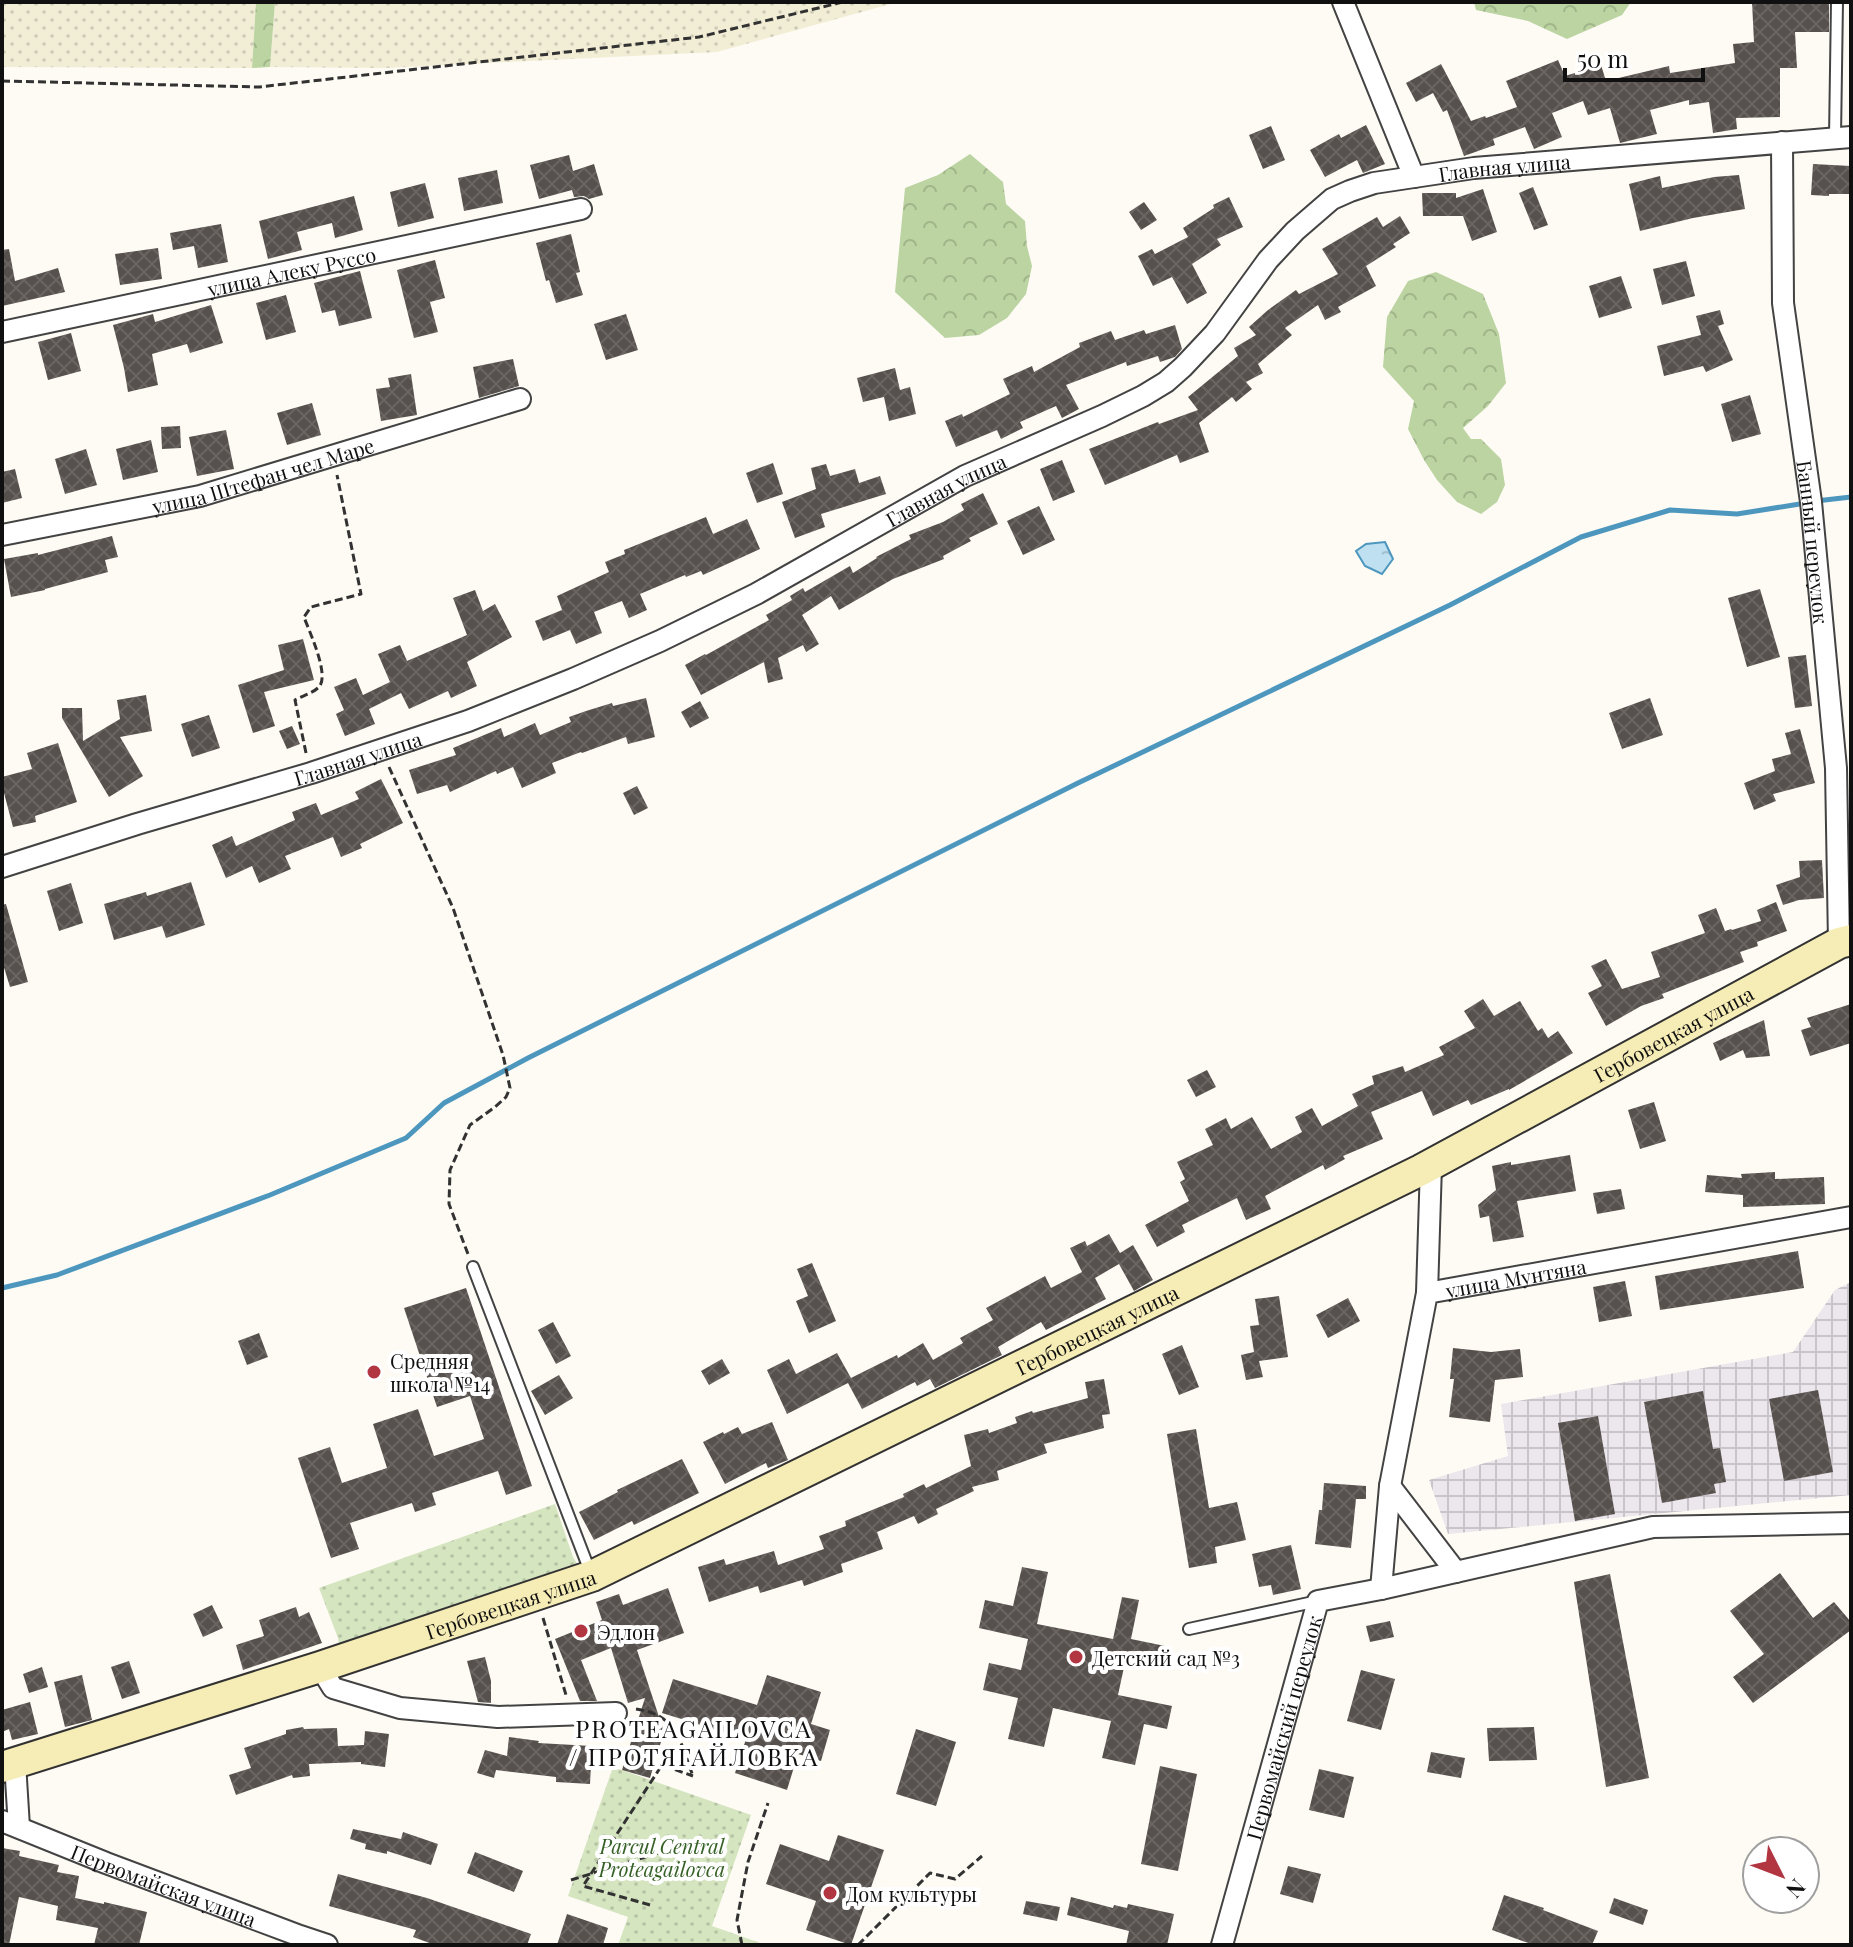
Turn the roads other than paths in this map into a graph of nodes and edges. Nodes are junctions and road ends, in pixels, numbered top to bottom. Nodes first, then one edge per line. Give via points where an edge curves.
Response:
1 (1343, 2) edge
2 (1837, 2) edge
3 (1843, 137) edge
4 (1782, 142) junction
5 (1414, 177) junction
6 (581, 209) dead end
7 (2, 332) edge
8 (520, 399) dead end
9 (2, 535) edge
10 (2, 867) edge
11 (1845, 942) edge
12 (1431, 1165) junction
13 (1851, 1217) edge
14 (473, 1267) road end
15 (1427, 1293) junction
16 (1390, 1486) junction
17 (1851, 1523) edge
18 (1456, 1572) junction
19 (592, 1576) junction
20 (1381, 1589) junction
21 (1318, 1601) junction
22 (1189, 1629) dead end
23 (320, 1667) junction
24 (616, 1713) road end
25 (9, 1765) edge
26 (10, 1824) edge
27 (327, 1945) edge
28 (1222, 1945) edge

1 - 5 street
2 - 3 lane
3 - 4 street, Главная улица
4 - 5 street, Главная улица
4 - 11 street, Банный переулок via 1783,303 1813,519 1836,768
5 - 10 street, Главная улица via 1374,183 1324,205 1268,260 1215,333 1166,382 965,476 756,594 660,641 468,721
6 - 7 street, улица Алеку Руссо
8 - 9 street, улица Штефан чел Маре via 200,496
11 - 12 street, Гербовецкая улица
12 - 15 street
12 - 19 street, Гербовецкая улица
13 - 15 street, улица Мунтяна
14 - 19 lane
15 - 16 street, улица Мунтяна
16 - 18 street
16 - 20 street, улица Мунтяна
17 - 18 street, Первомайский переулок via 1653,1527
18 - 20 street, Первомайский переулок
19 - 23 street, Гербовецкая улица
20 - 21 street, Первомайский переулок
21 - 22 lane
21 - 28 street, Первомайский переулок
23 - 24 street via 333,1688 400,1708 498,1717
23 - 25 street, Гербовецкая улица
25 - 26 street
26 - 27 street, Первомайская улица

